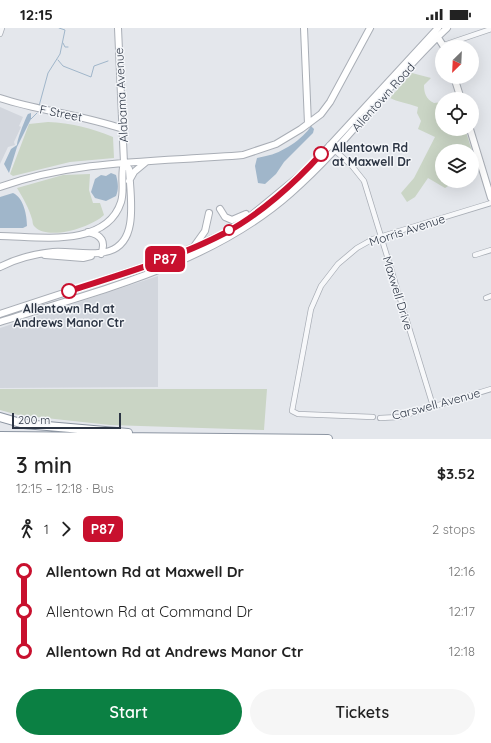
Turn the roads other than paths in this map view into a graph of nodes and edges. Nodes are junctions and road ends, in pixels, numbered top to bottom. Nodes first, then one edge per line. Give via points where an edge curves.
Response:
1 (2, 28) edge
2 (118, 28) edge
3 (304, 28) edge
4 (370, 28) edge
5 (447, 28) edge
6 (491, 29) edge
7 (437, 32) edge
8 (0, 34) edge
9 (461, 40) edge
10 (0, 98) edge
11 (308, 124) junction
12 (123, 129) junction
13 (472, 136) edge
14 (329, 145) junction
15 (335, 150) junction
16 (146, 162) junction
17 (124, 163) junction
18 (129, 181) junction
19 (0, 187) edge
20 (491, 198) edge
21 (272, 199) junction
22 (491, 203) edge
23 (220, 209) dead end
24 (209, 212) dead end
25 (88, 232) junction
26 (0, 236) edge
27 (381, 236) junction
28 (193, 247) junction
29 (491, 250) edge
30 (97, 254) junction
31 (474, 255) dead end
32 (0, 267) edge
33 (0, 314) edge
34 (0, 322) edge
35 (491, 389) edge
36 (433, 406) junction
37 (0, 417) edge
38 (374, 417) dead end
39 (380, 418) dead end
40 (0, 436) edge
41 (150, 438) junction
42 (328, 439) edge

1 - 8 street
2 - 12 main road, Alabama Avenue
3 - 11 main road
4 - 11 main road via 334,92
5 - 7 main road, Allentown Road
6 - 9 street
7 - 14 main road, Allentown Road
7 - 15 main road, Allentown Road
10 - 12 main road, F Street
11 - 16 main road via 276,144 243,155
12 - 17 main road, Alabama Avenue
13 - 20 main road
14 - 15 street, Maxwell Drive
14 - 21 main road, Allentown Road
15 - 27 street, Maxwell Drive via 362,178
15 - 34 main road, Allentown Road via 276,206 242,230 216,244 148,274
16 - 17 main road
16 - 18 main road via 134,172
17 - 18 main road via 129,169
17 - 19 main road via 65,169
17 - 25 main road via 123,194 118,209 107,221
18 - 30 main road via 129,230 118,246
21 - 23 main road via 236,220 228,219
21 - 28 main road, Allentown Road via 232,228
22 - 27 street, Morris Avenue
24 - 28 main road via 205,231
25 - 26 main road via 64,238
25 - 30 main road via 103,241 104,246
27 - 36 street, Maxwell Drive
27 - 38 street, Morris Avenue via 344,257 317,293 306,330 292,407 293,412 298,414
28 - 33 main road, Allentown Road via 146,267
29 - 31 street
30 - 32 main road via 42,253
35 - 36 street, Carswell Avenue
36 - 39 street, Carswell Avenue via 394,418
37 - 41 highway via 24,424 122,432
40 - 41 highway
41 - 42 highway

